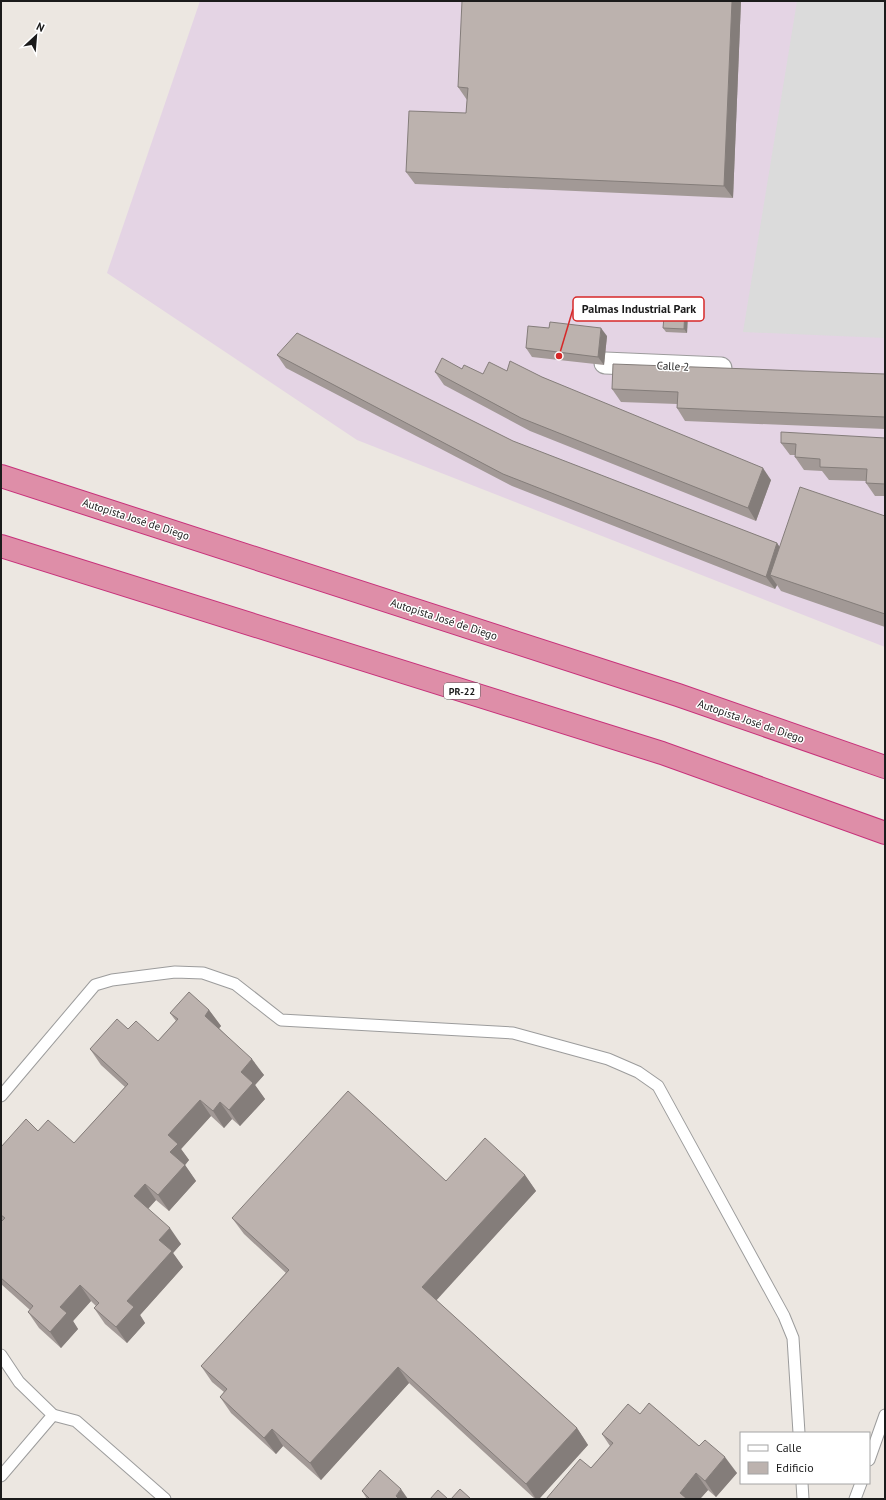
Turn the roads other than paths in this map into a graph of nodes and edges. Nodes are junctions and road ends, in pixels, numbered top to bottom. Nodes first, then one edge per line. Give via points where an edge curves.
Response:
1 (605, 363) dead end
2 (737, 369) edge
3 (1, 476) edge
4 (1, 546) edge
5 (885, 767) edge
6 (885, 833) edge
7 (1, 1096) edge
8 (1, 1355) edge
9 (885, 1414) edge
10 (53, 1415) junction
11 (799, 1432) edge
12 (870, 1457) edge
13 (1, 1476) edge
14 (802, 1484) edge
15 (861, 1484) edge
16 (165, 1499) edge
17 (803, 1499) edge
18 (855, 1499) edge

1 - 2 street, Calle 2
3 - 5 highway, Autopista José de Diego via 678,695
4 - 6 highway, PR-22 via 662,754
7 - 11 lane via 95,985 112,980 175,972 203,973 235,984 281,1020 513,1033 620,1064 638,1072 658,1086 784,1316 793,1338
8 - 10 lane via 19,1382
9 - 12 lane
10 - 13 lane
10 - 16 lane via 76,1421
14 - 17 lane
15 - 18 lane

